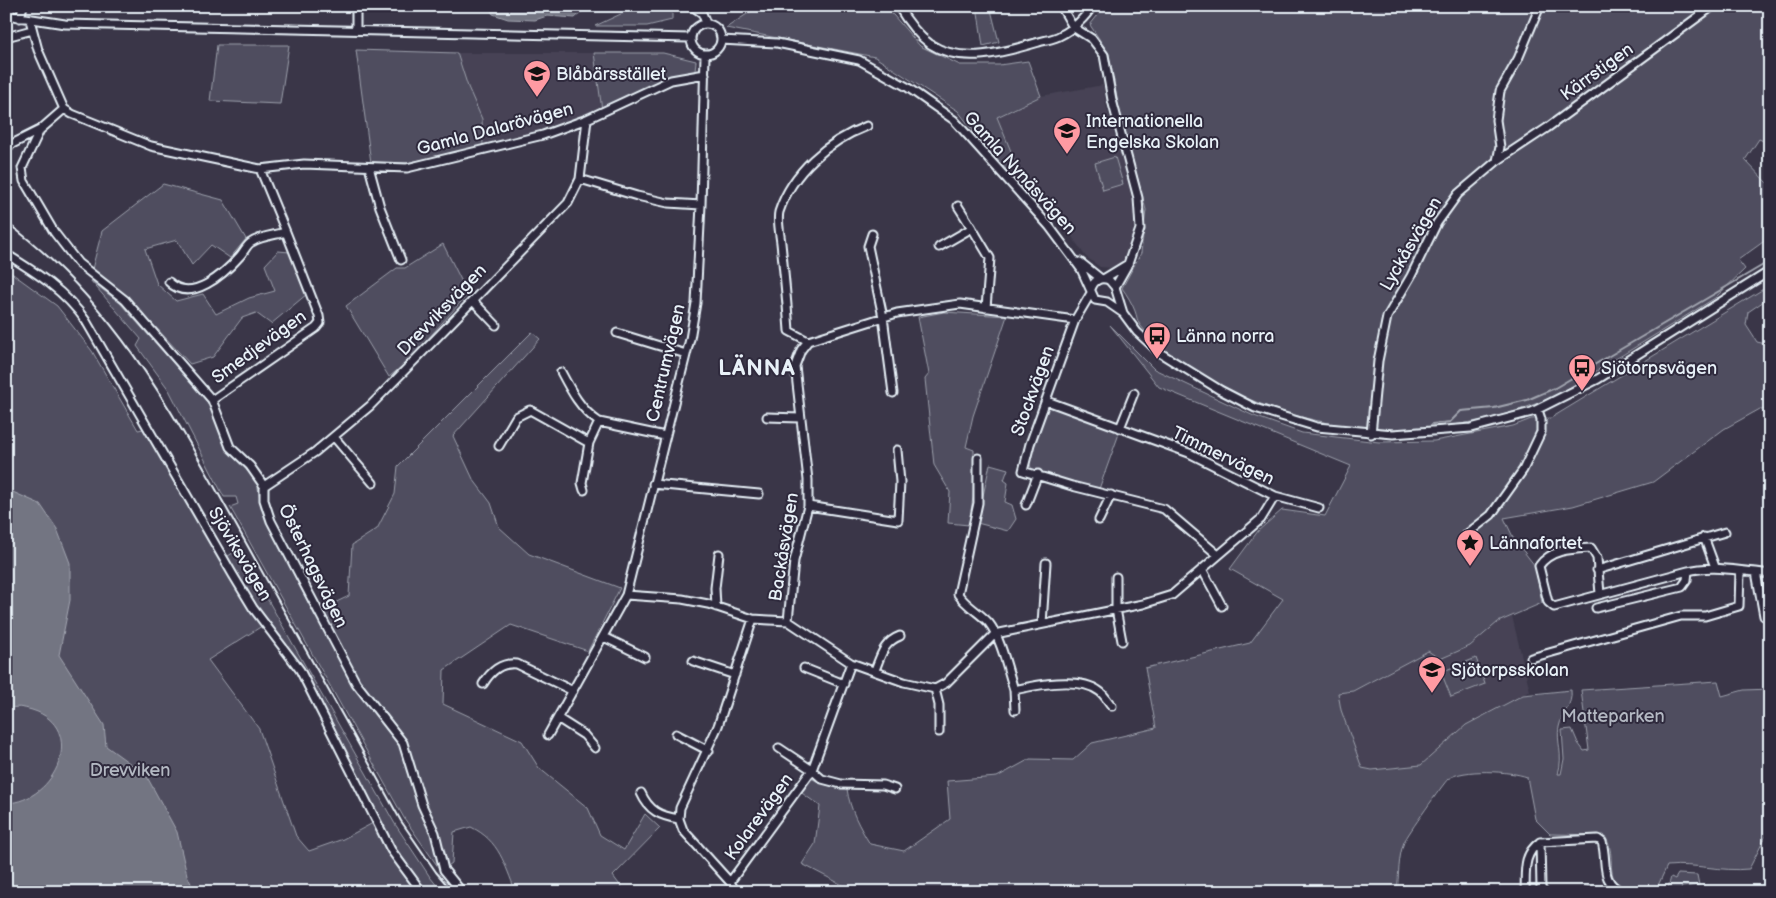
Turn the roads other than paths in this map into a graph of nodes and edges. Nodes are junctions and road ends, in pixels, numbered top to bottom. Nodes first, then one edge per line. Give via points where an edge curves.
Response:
1 (23, 6) edge
2 (356, 6) edge
3 (692, 6) edge
4 (898, 6) edge
5 (1061, 6) edge
6 (1092, 6) edge
7 (1540, 6) edge
8 (1713, 6) edge
9 (6, 15) edge
10 (20, 18) junction
11 (30, 20) junction
12 (706, 23) junction
13 (1073, 27) junction
14 (32, 30) junction
15 (356, 30) junction
16 (6, 37) edge
17 (690, 38) junction
18 (721, 40) junction
19 (705, 54) junction
20 (705, 74) junction
21 (64, 109) junction
22 (587, 119) junction
23 (867, 126) dead end
24 (40, 130) junction
25 (6, 147) edge
26 (1496, 160) junction
27 (369, 167) junction
28 (260, 168) junction
29 (580, 179) junction
30 (701, 205) junction
31 (958, 206) dead end
32 (972, 228) junction
33 (286, 232) junction
34 (872, 234) dead end
35 (939, 247) dead end
36 (6, 254) edge
37 (1072, 255) junction
38 (401, 260) dead end
39 (1128, 264) junction
40 (1770, 271) edge
41 (1102, 278) junction
42 (169, 282) dead end
43 (1115, 289) junction
44 (1091, 291) junction
45 (472, 301) junction
46 (1098, 302) junction
47 (1107, 302) junction
48 (986, 308) junction
49 (1082, 310) junction
50 (1124, 313) junction
51 (883, 317) junction
52 (1075, 320) junction
53 (496, 325) dead end
54 (617, 333) dead end
55 (808, 341) junction
56 (686, 354) junction
57 (561, 372) dead end
58 (893, 393) dead end
59 (1134, 393) dead end
60 (212, 400) junction
61 (1047, 401) junction
62 (1538, 410) junction
63 (767, 417) dead end
64 (800, 418) junction
65 (599, 422) junction
66 (1120, 428) junction
67 (1372, 434) junction
68 (665, 436) junction
69 (334, 437) junction
70 (589, 443) junction
71 (499, 446) dead end
72 (897, 450) dead end
73 (978, 458) dead end
74 (1038, 474) junction
75 (373, 483) dead end
76 (653, 484) junction
77 (264, 486) junction
78 (584, 490) dead end
79 (759, 494) dead end
80 (1111, 495) junction
81 (1275, 501) junction
82 (1026, 505) dead end
83 (808, 506) junction
84 (1319, 508) dead end
85 (1099, 520) dead end
86 (1725, 532) dead end
87 (1467, 534) dead end
88 (1704, 537) junction
89 (719, 554) dead end
90 (1218, 555) junction
91 (1046, 563) dead end
92 (1716, 568) junction
93 (1202, 569) junction
94 (1597, 570) junction
95 (1688, 570) junction
96 (1740, 571) junction
97 (1756, 572) junction
98 (1770, 574) edge
99 (1116, 577) dead end
100 (1600, 594) junction
101 (626, 595) junction
102 (1222, 606) dead end
103 (716, 607) junction
104 (1596, 608) dead end
105 (1116, 609) junction
106 (1764, 616) dead end
107 (753, 619) junction
108 (788, 621) junction
109 (1042, 624) junction
110 (995, 634) junction
111 (900, 636) dead end
112 (604, 637) junction
113 (1122, 641) dead end
114 (645, 657) dead end
115 (1531, 658) dead end
116 (693, 661) dead end
117 (851, 662) junction
118 (804, 668) dead end
119 (875, 670) junction
120 (735, 675) junction
121 (484, 684) dead end
122 (844, 684) junction
123 (935, 689) junction
124 (1014, 690) junction
125 (573, 691) junction
126 (1112, 706) dead end
127 (1015, 710) dead end
128 (559, 719) junction
129 (939, 732) dead end
130 (676, 734) dead end
131 (548, 735) dead end
132 (595, 748) dead end
133 (778, 748) dead end
134 (709, 751) junction
135 (812, 770) junction
136 (895, 790) dead end
137 (641, 793) dead end
138 (679, 819) junction
139 (1540, 842) junction
140 (730, 882) junction
141 (1620, 891) edge
142 (422, 892) edge
143 (462, 892) edge
144 (736, 892) edge
145 (1526, 892) edge
146 (1544, 892) edge
147 (1588, 892) edge

1 - 10 street
2 - 15 street
3 - 12 street via 702,13
4 - 13 street via 911,28 931,44 947,52 969,55 990,55 1013,49 1061,36
5 - 13 street
6 - 13 street
7 - 26 street via 1518,60 1500,91 1496,123 1500,147
8 - 26 street, Kärrstigen via 1547,128
9 - 10 street
10 - 11 street
11 - 14 street
11 - 15 street via 65,24
12 - 17 street via 697,26
12 - 18 street via 719,31
13 - 39 street via 1092,39 1104,55 1112,100 1138,198 1140,228
14 - 16 street
14 - 21 street
15 - 17 street
17 - 19 street via 694,49
18 - 19 street via 716,51
18 - 37 street, Gamla Nynäsvägen via 777,42 860,60 907,86 954,120
19 - 20 street, Centrumvägen
20 - 22 street, Gamla Dalarövägen via 671,80
20 - 30 street, Centrumvägen
21 - 24 street
21 - 28 street, Gamla Dalarövägen via 151,146
22 - 27 street, Gamla Dalarövägen via 508,145 407,168
22 - 29 street, Drevviksvägen
23 - 55 street via 828,147 805,167 778,214 789,331
24 - 25 street
24 - 60 street, Österhagsvägen via 22,168 24,181 54,232 78,263 125,300
26 - 67 street, Lyckåsvägen via 1458,194 1437,223 1387,317 1378,360
27 - 28 street, Gamla Dalarövägen via 304,164
27 - 38 street via 380,207
28 - 33 street, Smedjevägen
29 - 30 street via 668,203
29 - 45 street, Drevviksvägen via 568,203
30 - 56 street, Centrumvägen via 696,304
31 - 32 street
32 - 35 street
32 - 48 street via 990,258
33 - 42 street via 252,242 229,267 204,286 188,292 175,288
33 - 60 street, Smedjevägen via 320,323
34 - 51 street via 868,246
36 - 142 street, Sjöviksvägen via 48,280 73,302 86,320 253,608 300,670 391,850
37 - 41 street, Gamla Nynäsvägen
37 - 44 street, Gamla Nynäsvägen
39 - 41 street
39 - 43 street
40 - 62 street, Gamla Nynäsvägen via 1598,379
41 - 43 street, Gamla Nynäsvägen via 1109,280
41 - 44 street via 1092,284
43 - 47 street
43 - 50 street, Gamla Nynäsvägen
44 - 46 street, Gamla Nynäsvägen
44 - 49 street, Stockvägen
45 - 53 street
45 - 69 street, Drevviksvägen via 370,406
46 - 47 street
46 - 49 street, Stockvägen
47 - 50 street, Gamla Nynäsvägen
48 - 51 street via 960,304
48 - 52 street
49 - 52 street, Stockvägen
50 - 67 street, Gamla Nynäsvägen via 1137,332 1160,354 1255,408 1317,427
51 - 55 street
51 - 58 street
52 - 61 street, Stockvägen
54 - 56 street
55 - 64 street, Backåsvägen via 795,366
56 - 68 street, Centrumvägen
57 - 65 street via 588,415
59 - 66 street
60 - 77 street, Österhagsvägen via 230,447 250,466
61 - 66 street, Timmervägen
61 - 74 street, Stockvägen via 1023,471
62 - 67 street, Gamla Nynäsvägen via 1472,428
62 - 87 street via 1541,432 1523,470 1491,515
63 - 64 street
64 - 83 street, Backåsvägen
65 - 68 street
65 - 70 street
66 - 81 street, Timmervägen via 1189,453
68 - 76 street, Centrumvägen
69 - 75 street
69 - 77 street, Drevviksvägen
70 - 71 street via 530,410 516,417
70 - 78 street via 582,483
72 - 83 street via 900,482 898,520
73 - 110 street via 978,503 958,594 989,623
74 - 80 street, Stockvägen
74 - 82 street
76 - 79 street
76 - 101 street, Centrumvägen
77 - 143 street, Österhagsvägen via 264,500 271,521 356,683 403,743 422,805 436,833 444,870
80 - 85 street
80 - 90 street, Stockvägen via 1164,510
81 - 84 street
81 - 90 street, Timmervägen via 1261,519
83 - 108 street, Backåsvägen via 794,561
86 - 88 street
88 - 92 street
88 - 94 street
89 - 103 street
90 - 93 street, Timmervägen
91 - 109 street
92 - 95 street
92 - 96 street
93 - 102 street
93 - 105 street, Timmervägen via 1163,599
94 - 100 street
94 - 100 street via 1597,558 1591,548 1565,550 1545,557 1539,566 1548,602 1554,607
95 - 100 street
95 - 104 street via 1682,587
96 - 97 street
96 - 115 street via 1739,606 1705,616 1681,616
97 - 98 street
97 - 106 street
99 - 105 street
101 - 103 street
101 - 112 street, Centrumvägen
103 - 107 street
105 - 109 street, Timmervägen
105 - 113 street
107 - 108 street
107 - 120 street
108 - 117 street
109 - 110 street, Timmervägen
110 - 123 street via 946,683
110 - 124 street
111 - 119 street via 885,645
112 - 114 street
112 - 125 street, Centrumvägen
116 - 120 street
117 - 119 street
117 - 122 street, Kolarevägen
118 - 122 street
119 - 123 street via 904,682
120 - 134 street
121 - 125 street via 491,672 508,663 517,664
122 - 135 street, Kolarevägen
123 - 129 street via 939,705
124 - 126 street via 1056,683 1086,686 1099,691
124 - 127 street
125 - 128 street, Centrumvägen
128 - 131 street, Centrumvägen
128 - 132 street via 584,735
130 - 134 street
133 - 135 street, Kolarevägen
134 - 138 street via 680,808
135 - 136 street via 822,779 841,784 883,785
135 - 140 street, Kolarevägen
137 - 138 street via 645,803 660,816
138 - 140 street via 683,830
139 - 141 street via 1598,839 1602,842 1605,876
139 - 145 street via 1531,849 1526,860
139 - 146 street via 1541,888
140 - 144 street
141 - 147 street

